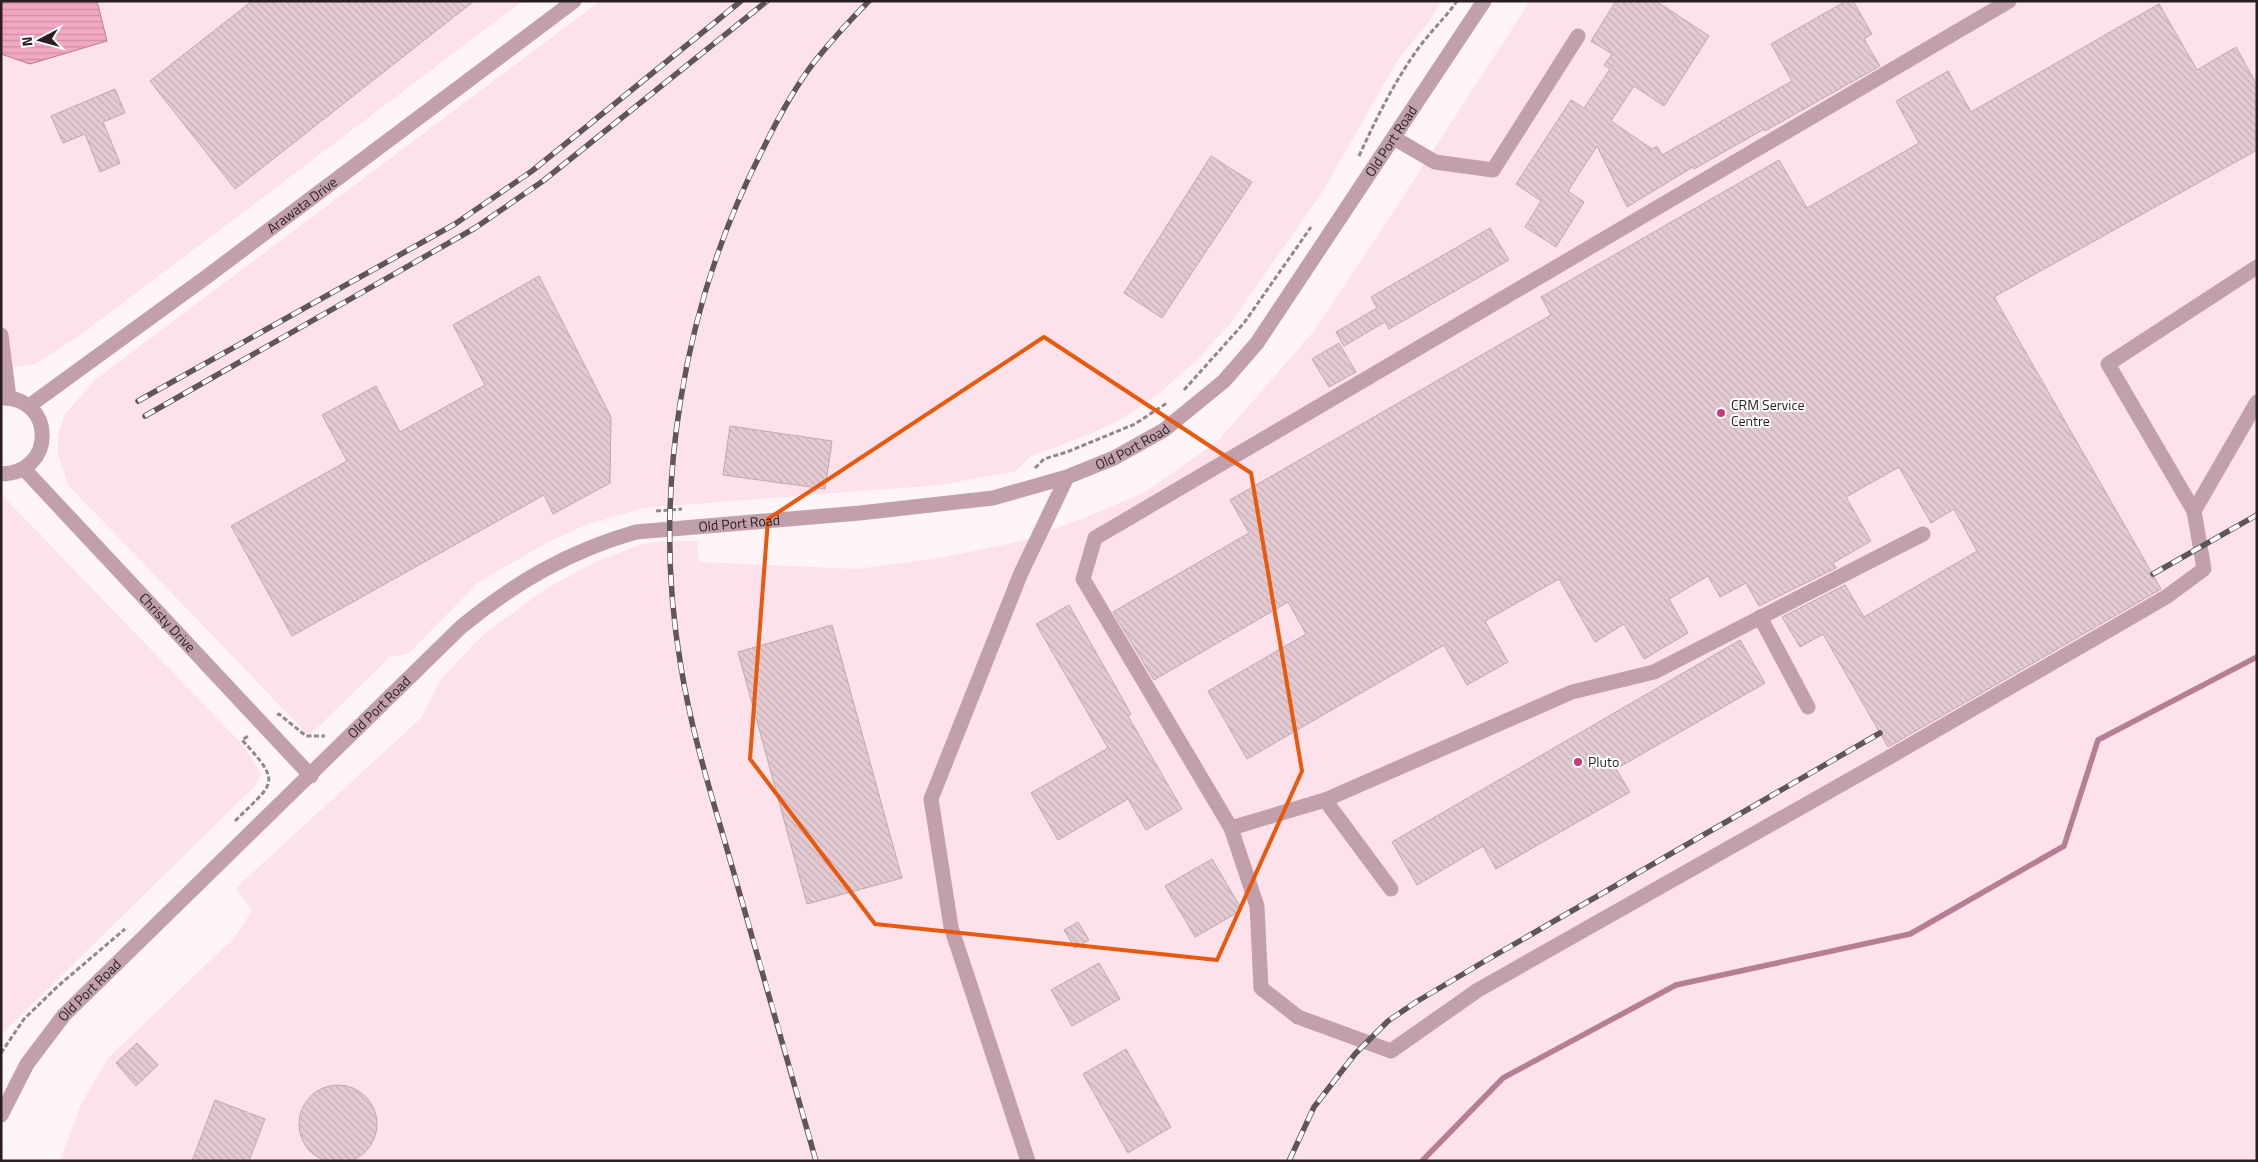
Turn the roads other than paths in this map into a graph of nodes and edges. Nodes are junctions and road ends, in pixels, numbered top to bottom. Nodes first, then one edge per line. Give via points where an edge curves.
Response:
1 (574, 1) edge
2 (1484, 1) edge
3 (2009, 1) edge
4 (1578, 36) dead end
5 (1394, 138) junction
6 (2257, 267) edge
7 (1, 335) edge
8 (5, 398) edge
9 (2257, 402) edge
10 (29, 406) junction
11 (24, 469) junction
12 (1, 474) edge
13 (1067, 477) junction
14 (2194, 511) junction
15 (1923, 534) dead end
16 (1760, 617) junction
17 (1808, 707) dead end
18 (310, 776) junction
19 (1325, 800) junction
20 (1230, 828) junction
21 (1391, 888) dead end
22 (1, 1115) edge
23 (1028, 1161) edge

1 - 10 street, Arawata Drive
2 - 5 street, Old Port Road
3 - 20 street via 1095,538 1084,579
4 - 5 street via 1492,170 1435,162
5 - 13 street, Old Port Road via 1257,343 1224,381 1190,411 1144,442
6 - 14 street via 2108,364
7 - 8 street
8 - 10 street
9 - 14 street
10 - 11 street via 42,426 43,439 34,461
11 - 12 street via 13,474
11 - 18 street, Christy Drive
13 - 18 street, Old Port Road via 993,498 636,532 597,544 545,568 488,604
13 - 23 street via 1021,573 931,799 951,927
14 - 20 street via 2204,569 2166,597 1478,990 1392,1051 1298,1017 1261,988 1257,906
15 - 16 street
16 - 17 street
16 - 19 street via 1654,672 1572,692
18 - 22 street, Old Port Road via 64,1015 27,1064
19 - 20 street
19 - 21 street

